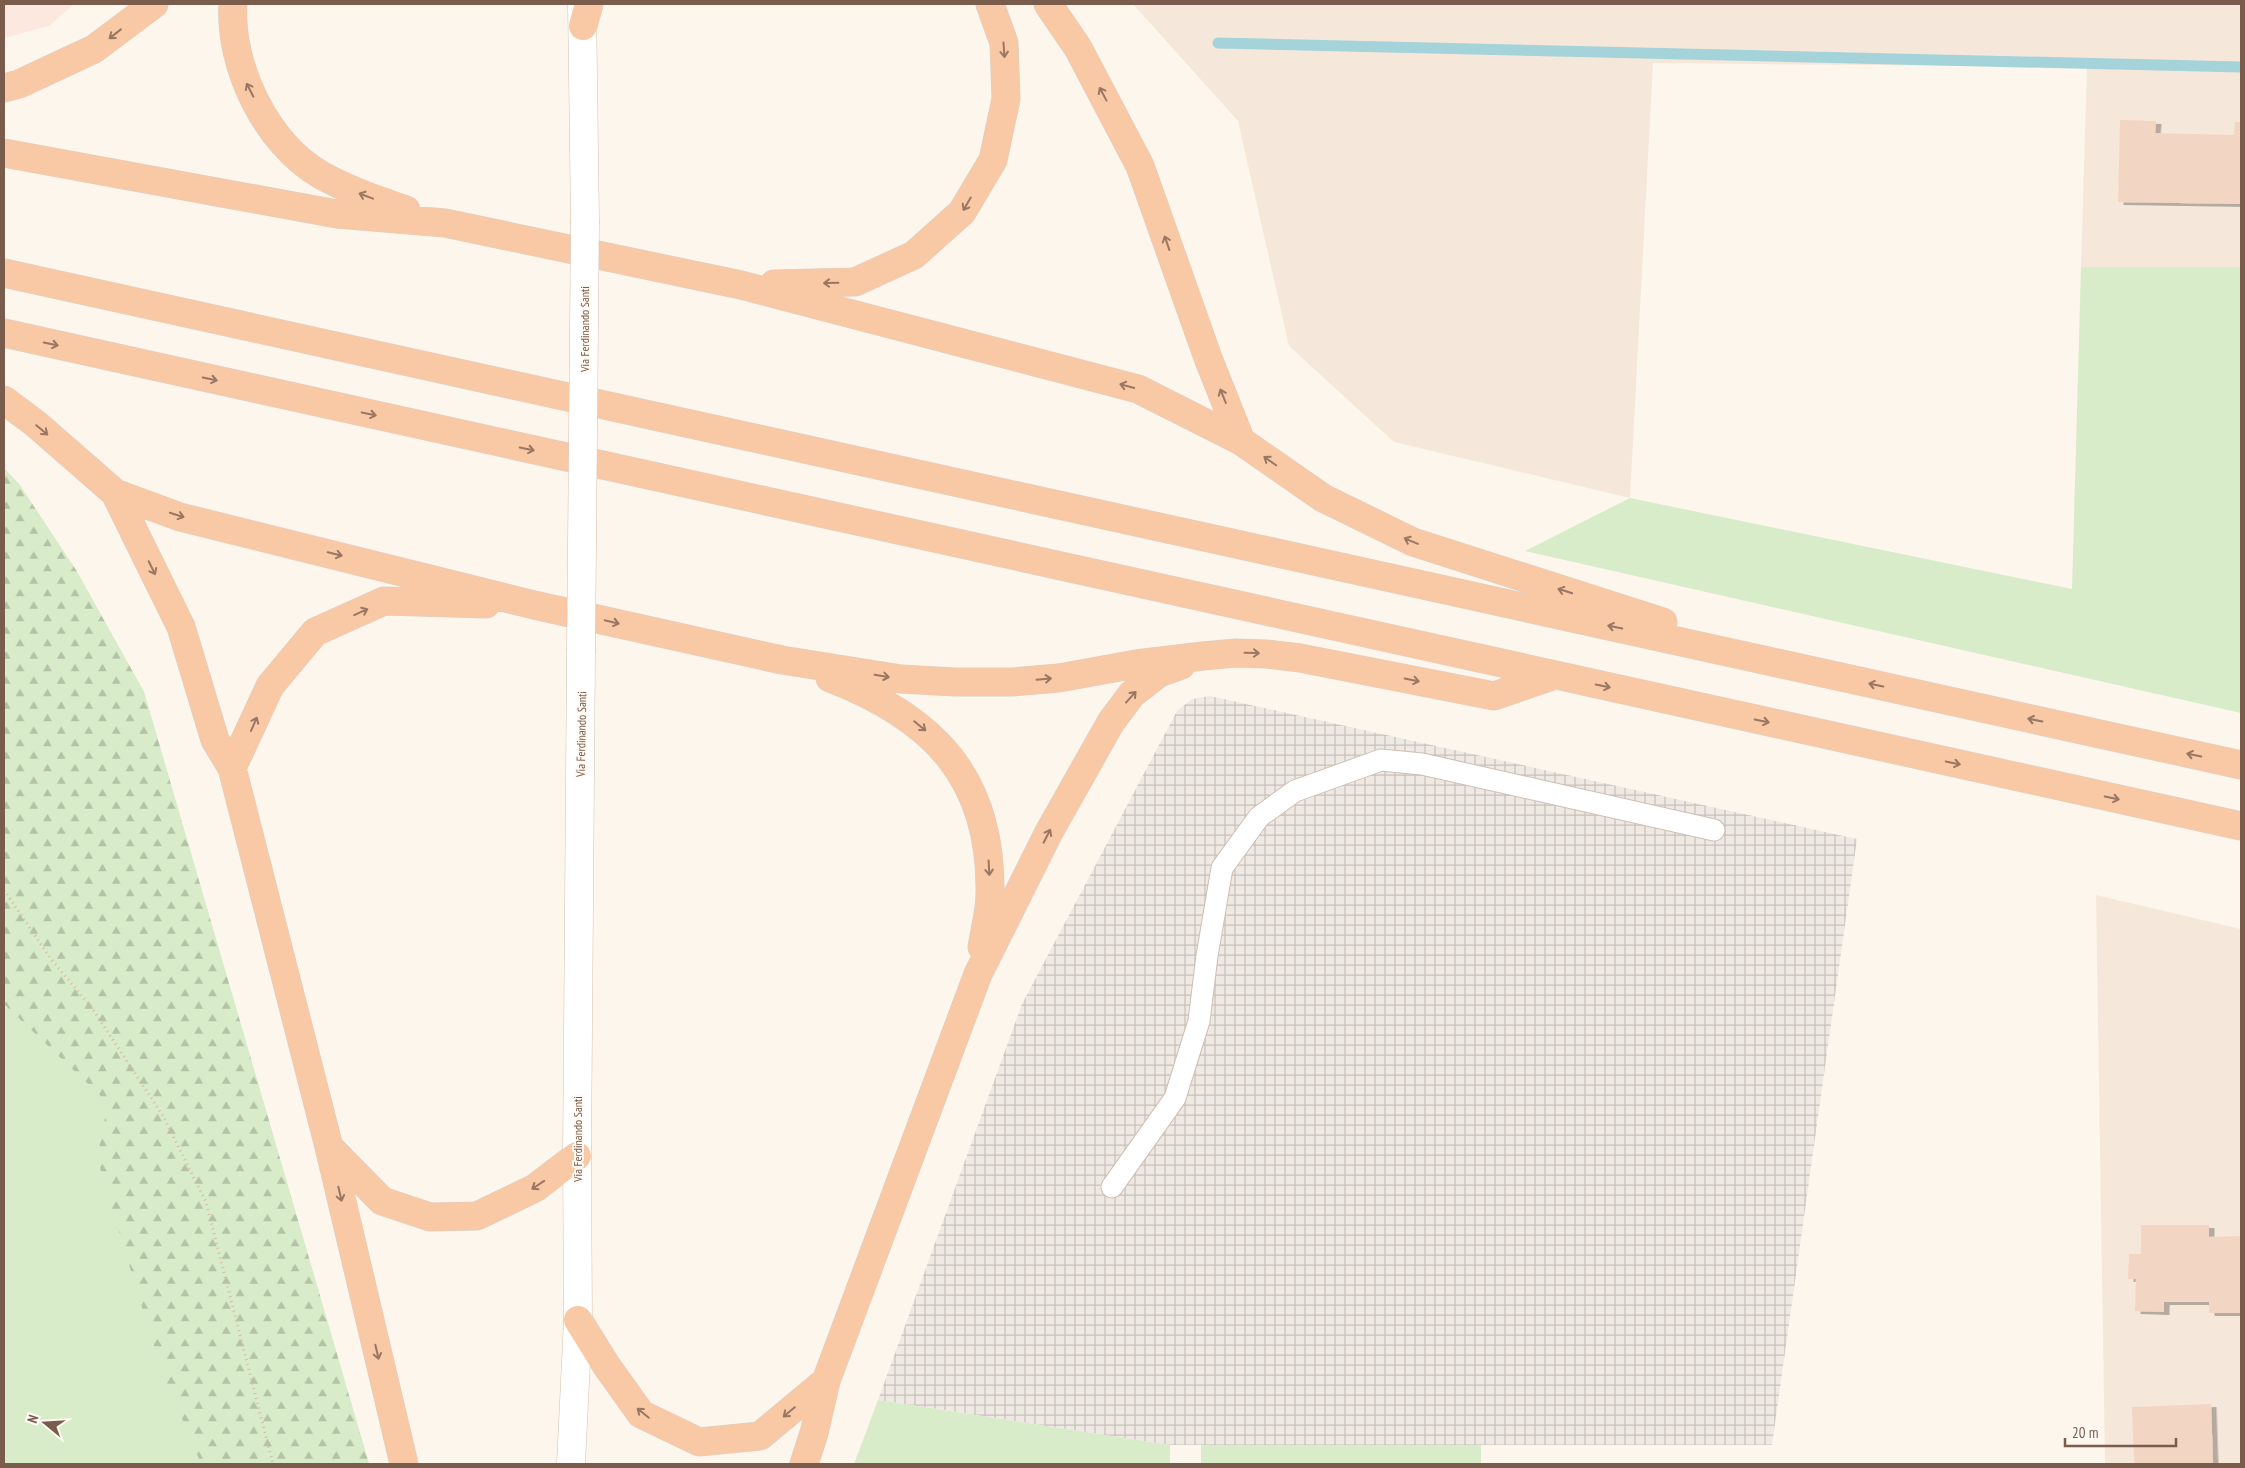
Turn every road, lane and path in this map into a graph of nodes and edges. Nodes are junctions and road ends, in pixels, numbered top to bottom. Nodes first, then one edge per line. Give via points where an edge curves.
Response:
1 (154, 4) edge
2 (233, 4) edge
3 (990, 4) edge
4 (1048, 4) edge
5 (584, 11) edge
6 (4, 88) edge
7 (4, 153) edge
8 (445, 223) junction
9 (4, 273) edge
10 (741, 285) junction
11 (4, 333) edge
12 (4, 400) edge
13 (1241, 441) junction
14 (115, 493) junction
15 (534, 605) junction
16 (1203, 656) junction
17 (782, 660) junction
18 (1829, 674) junction
19 (1556, 675) junction
20 (2241, 765) edge
21 (232, 768) junction
22 (2241, 826) edge
23 (1714, 830) dead end
24 (4, 890) edge
25 (978, 974) junction
26 (329, 1146) junction
27 (577, 1156) junction
28 (1112, 1186) dead end
29 (578, 1320) junction
30 (826, 1381) junction
31 (273, 1464) edge
32 (404, 1464) edge
33 (571, 1464) edge
34 (804, 1464) edge

1 -> 6 highway via 94,50
8 -> 2 highway via 363,195 320,174 291,152 262,114 244,79 232,22
3 -> 10 highway via 1004,43 1006,99 993,160 962,212 914,255 855,282
13 -> 4 highway via 1140,166 1078,48
5 - 27 main road, Via Ferdinando Santi, bridge
7 - 8 highway via 337,214
8 - 10 highway
18 -> 9 highway
13 -> 10 highway via 1138,389
11 -> 19 highway
12 -> 14 highway
18 -> 13 highway via 1412,542 1323,498
14 -> 15 highway via 180,517
14 -> 21 highway via 181,627 215,740
15 -> 17 highway
21 -> 15 highway via 270,686 316,632 384,601
17 -> 16 highway via 901,678 1012,682
16 -> 19 highway via 1236,653 1300,658 1494,696
25 -> 16 highway via 1049,832 1111,722 1132,694 1159,673
17 -> 25 highway via 886,703 932,736 955,762 984,824 989,853 990,895
20 -> 18 highway
19 -> 22 highway
21 - 26 highway
23 - 28 lane via 1422,764 1381,760 1295,791 1259,817 1222,868 1199,1021 1175,1098
24 - 31 path via 50,959 92,1008 163,1116 206,1202
25 - 30 highway
27 -> 26 highway via 535,1188 477,1216 430,1216 382,1201
26 -> 32 highway
27 - 29 main road, Via Ferdinando Santi
30 -> 29 highway via 760,1436 700,1442 641,1414
29 - 33 main road, Via Ferdinando Santi
30 - 34 highway

